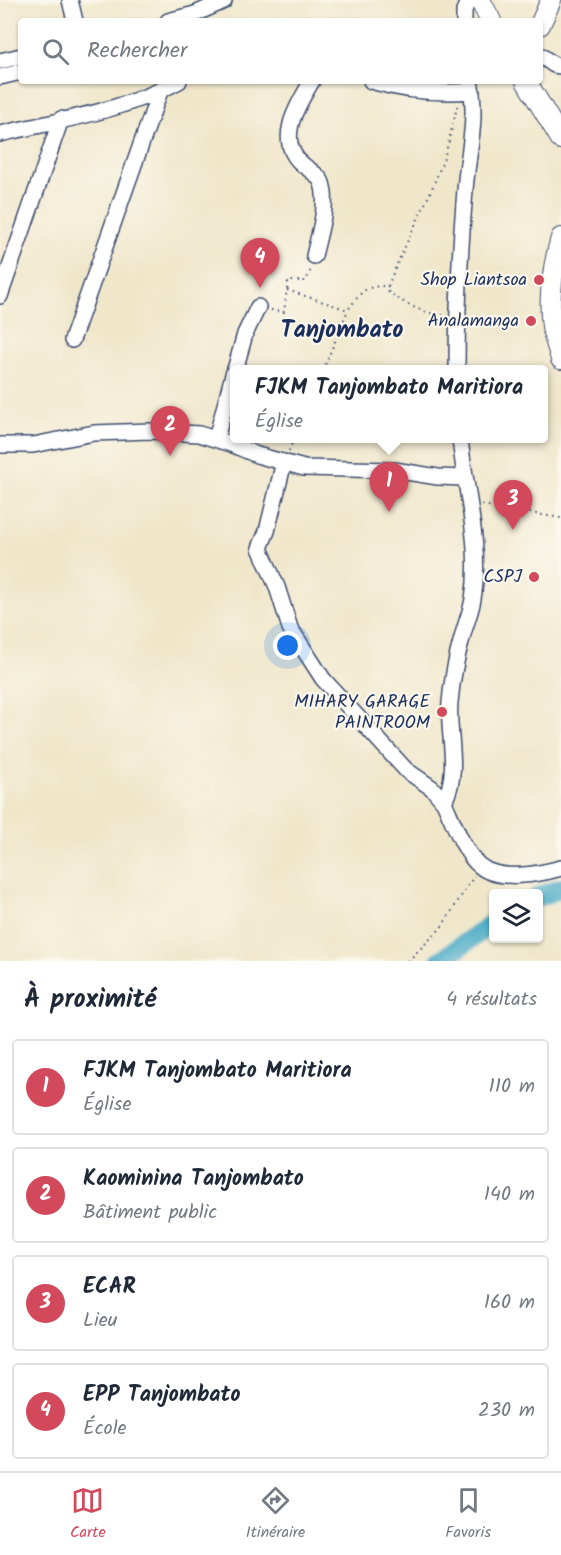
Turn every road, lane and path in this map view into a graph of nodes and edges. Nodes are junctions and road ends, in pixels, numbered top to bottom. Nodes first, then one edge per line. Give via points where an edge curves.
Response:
1 (70, 0) edge
2 (224, 0) edge
3 (468, 0) edge
4 (480, 0) edge
5 (551, 0) edge
6 (74, 18) edge
7 (180, 18) edge
8 (201, 18) edge
9 (464, 18) edge
10 (489, 18) edge
11 (543, 18) edge
12 (18, 57) edge
13 (543, 58) edge
14 (0, 61) edge
15 (561, 66) edge
16 (18, 73) edge
17 (0, 77) edge
18 (173, 84) edge
19 (310, 84) edge
20 (383, 84) edge
21 (528, 84) edge
22 (468, 88) edge
23 (160, 91) junction
24 (61, 119) junction
25 (0, 134) edge
26 (561, 139) edge
27 (561, 238) edge
28 (314, 256) joint
29 (557, 285) edge
30 (388, 286) junction
31 (287, 290) junction
32 (0, 296) edge
33 (258, 307) joint
34 (348, 310) junction
35 (459, 317) junction
36 (72, 340) dead end
37 (561, 359) edge
38 (236, 365) edge
39 (325, 365) edge
40 (458, 365) edge
41 (230, 388) edge
42 (216, 439) junction
43 (460, 443) edge
44 (0, 446) edge
45 (284, 462) junction
46 (464, 478) junction
47 (470, 503) junction
48 (561, 518) edge
49 (444, 802) junction
50 (480, 867) junction
51 (561, 868) edge
52 (408, 961) edge

1 - 6 street
2 - 7 street
2 - 8 street
3 - 9 street
4 - 10 main road
5 - 11 main road
12 - 14 street
13 - 15 street
16 - 17 street
18 - 23 street
19 - 28 street via 291,123 289,139 294,156 321,179 325,196
20 - 22 street via 406,90
21 - 26 main road
22 - 30 path via 441,168
22 - 35 street via 475,115 459,268
23 - 24 street
23 - 36 street
24 - 25 street
24 - 32 street
27 - 29 main road
28 - 31 path via 306,281 288,281
29 - 37 main road via 551,315
30 - 34 path via 375,286 359,293
30 - 35 path via 387,291 407,306
31 - 33 path via 284,312
31 - 34 path
33 - 38 street
34 - 39 path
35 - 40 street
41 - 42 street
42 - 44 street via 199,434 94,433 33,445
42 - 45 street
43 - 46 street
45 - 46 street via 304,468 394,470
45 - 49 street via 260,548 290,628 331,688 406,770
46 - 47 street
47 - 48 path
47 - 49 street via 475,551 473,598 455,664 450,705 454,759
49 - 50 street via 461,841
50 - 51 street via 496,874 537,875
50 - 52 path via 441,928

